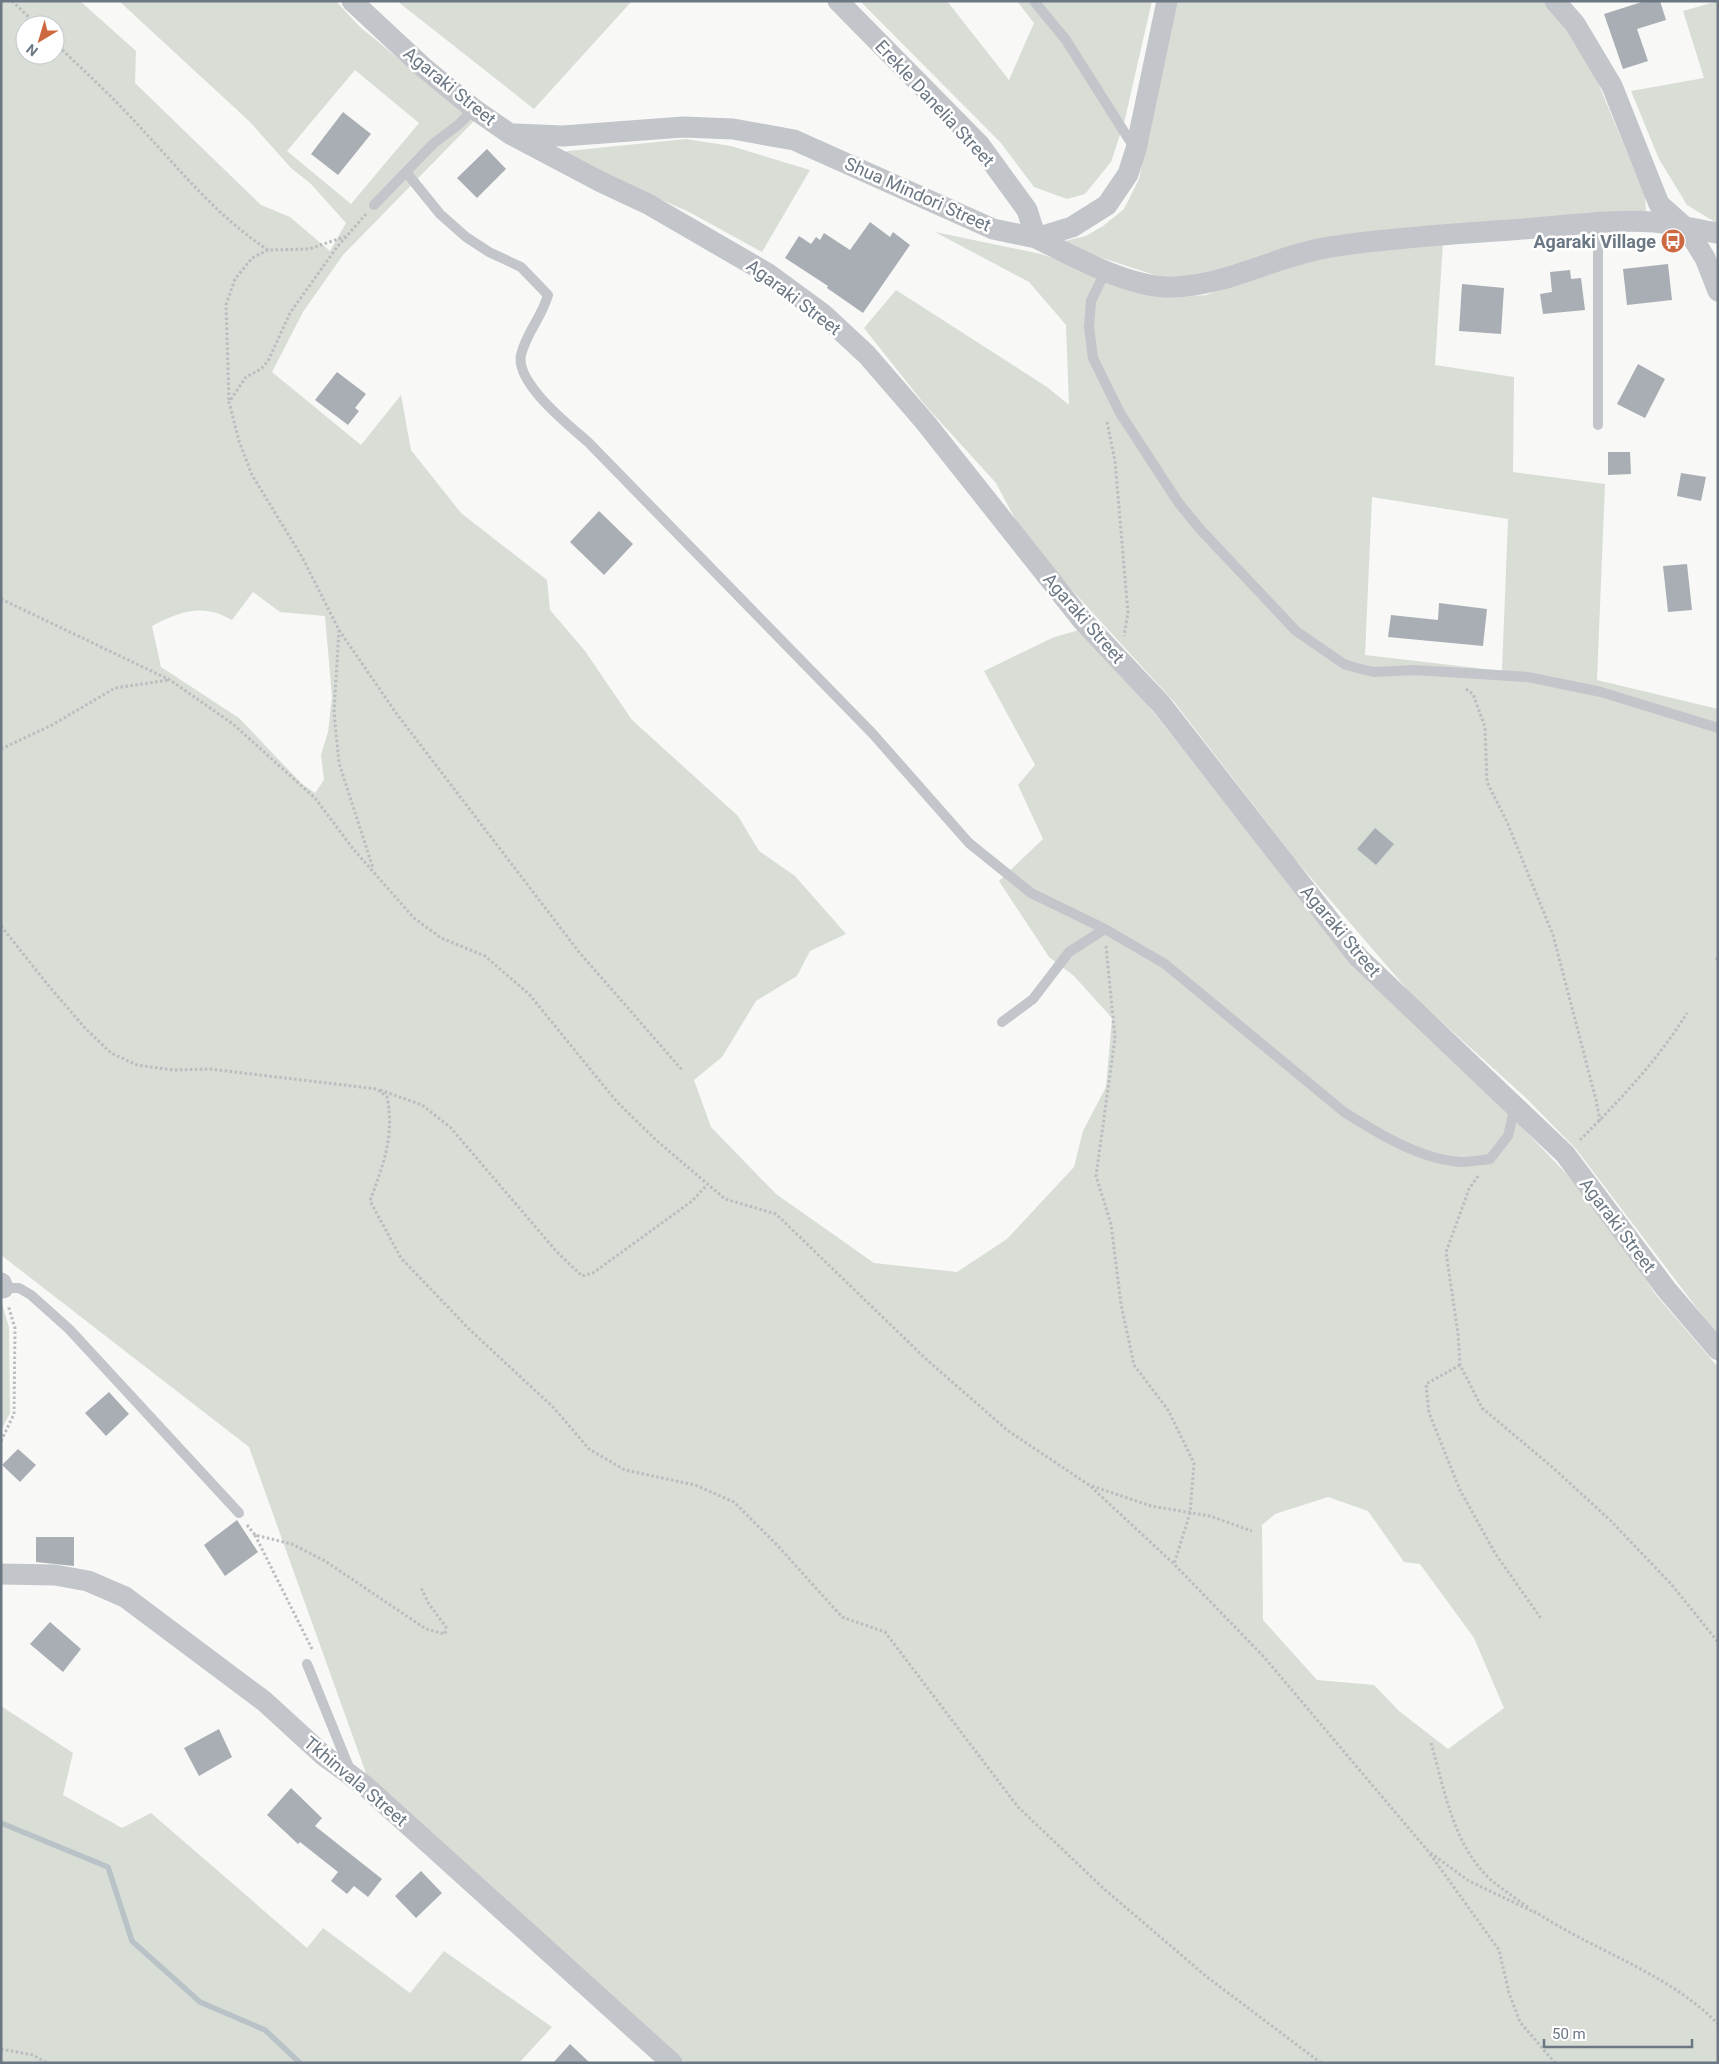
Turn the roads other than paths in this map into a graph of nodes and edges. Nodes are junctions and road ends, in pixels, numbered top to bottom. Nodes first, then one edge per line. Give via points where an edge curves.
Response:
1 (352, 1) edge
2 (838, 1) edge
3 (1034, 1) edge
4 (1167, 1) edge
5 (1555, 1) edge
6 (474, 109) junction
7 (510, 134) junction
8 (1136, 149) junction
9 (406, 172) junction
10 (374, 205) road end
11 (1598, 223) junction
12 (1687, 228) junction
13 (1718, 233) edge
14 (1036, 238) junction
15 (1105, 272) junction
16 (1718, 291) edge
17 (1598, 425) dead end
18 (1718, 728) edge
19 (1105, 929) junction
20 (1002, 1022) dead end
21 (1516, 1107) junction
22 (2, 1285) edge
23 (1718, 1350) edge
24 (239, 1513) road end
25 (1, 1574) edge
26 (307, 1664) road end
27 (353, 1776) junction
28 (672, 2063) edge

1 - 6 street, Agaraki Street
2 - 14 street, Erekle Danelia Street via 979,144 1028,210
3 - 8 lane via 1066,40
4 - 8 street, Shua Mindori Street
5 - 12 street via 1575,24 1612,86 1659,204
6 - 7 street, Agaraki Street
6 - 9 lane
7 - 14 street, Shua Mindori Street via 563,136 683,127 733,129 794,140 993,229
7 - 21 street, Agaraki Street via 687,226 767,274 823,314 867,355 925,422 1082,620 1160,704 1358,957
8 - 14 street, Shua Mindori Street via 1128,174 1107,205 1072,228
9 - 10 lane
9 - 19 lane via 440,214 466,237 488,252 521,267 548,295 520,357 524,374 552,410 595,449 872,733 969,843 1032,893
11 - 12 street via 1657,222
11 - 15 street via 1330,247 1302,252 1236,276 1176,287 1139,282
11 - 17 lane
12 - 13 street
12 - 16 street via 1705,258
14 - 15 street
15 - 18 lane via 1091,301 1089,327 1094,358 1120,413 1178,502 1296,631 1344,664 1374,672 1528,677 1602,692
19 - 20 lane via 1069,952 1034,999
19 - 21 lane via 1166,964 1344,1112 1426,1155 1462,1162 1490,1159 1508,1136
21 - 23 street, Agaraki Street via 1565,1154 1666,1289
22 - 24 lane via 19,1288 31,1295 69,1329
25 - 27 street, Tkhinvala Street via 55,1575 88,1581 125,1597 264,1701 323,1755
26 - 27 lane
27 - 28 street, Tkhinvala Street

